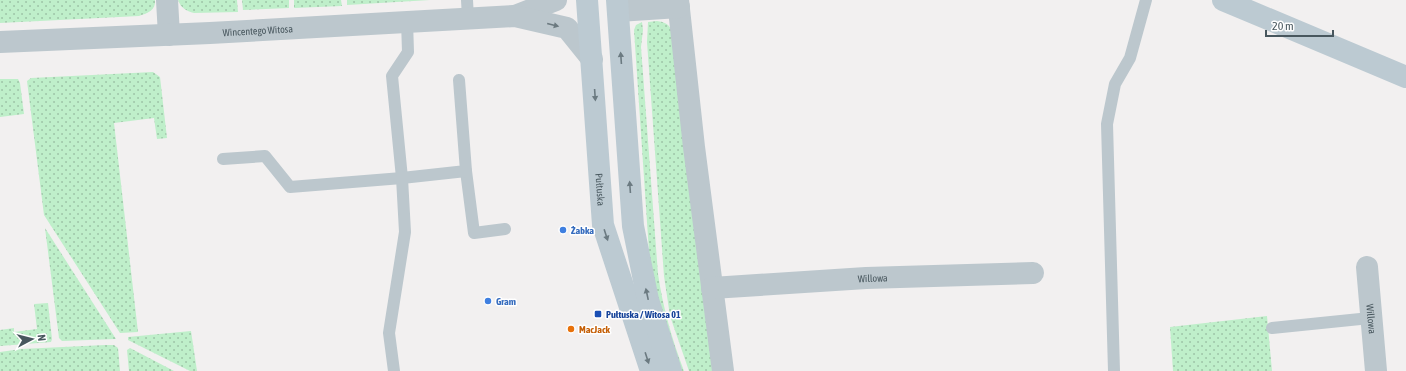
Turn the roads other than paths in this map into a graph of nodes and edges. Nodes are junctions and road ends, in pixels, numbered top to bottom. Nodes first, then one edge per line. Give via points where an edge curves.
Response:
1 (167, 0) edge
2 (556, 0) edge
3 (587, 0) edge
4 (1146, 0) edge
5 (1223, 0) edge
6 (678, 3) edge
7 (617, 5) edge
8 (467, 9) edge
9 (515, 16) junction
10 (407, 22) junction
11 (169, 34) junction
12 (0, 42) edge
13 (592, 59) junction
14 (1406, 77) edge
15 (459, 80) dead end
16 (223, 159) dead end
17 (466, 171) junction
18 (402, 178) junction
19 (505, 229) dead end
20 (1367, 267) dead end
21 (1033, 273) dead end
22 (712, 288) junction
23 (1370, 318) junction
24 (1272, 328) dead end
25 (394, 371) edge
26 (651, 371) edge
27 (671, 371) edge
28 (723, 371) edge
29 (1114, 371) edge
30 (1376, 371) edge

1 - 11 street
2 - 9 street, Wincentego Witosa
3 - 13 main road, Pułtuska
4 - 29 lane via 1130,58 1115,84 1107,124
5 - 14 main road
6 - 7 street
6 - 22 street
27 -> 7 main road via 648,300 633,226
8 - 9 street, Wincentego Witosa
8 - 10 street, Wincentego Witosa
9 -> 13 street, Wincentego Witosa via 567,28
10 - 11 street, Wincentego Witosa
10 - 18 lane via 408,52 392,76
11 - 12 street, Wincentego Witosa
13 -> 26 main road, Pułtuska via 603,225
15 - 17 lane
16 - 18 lane via 265,156 290,187
17 - 18 lane
17 - 19 lane via 474,233
18 - 25 lane via 405,232 389,333
20 - 23 street, Willowa
21 - 22 street, Willowa via 866,278
22 - 28 street
23 - 24 lane
23 - 30 street, Willowa

